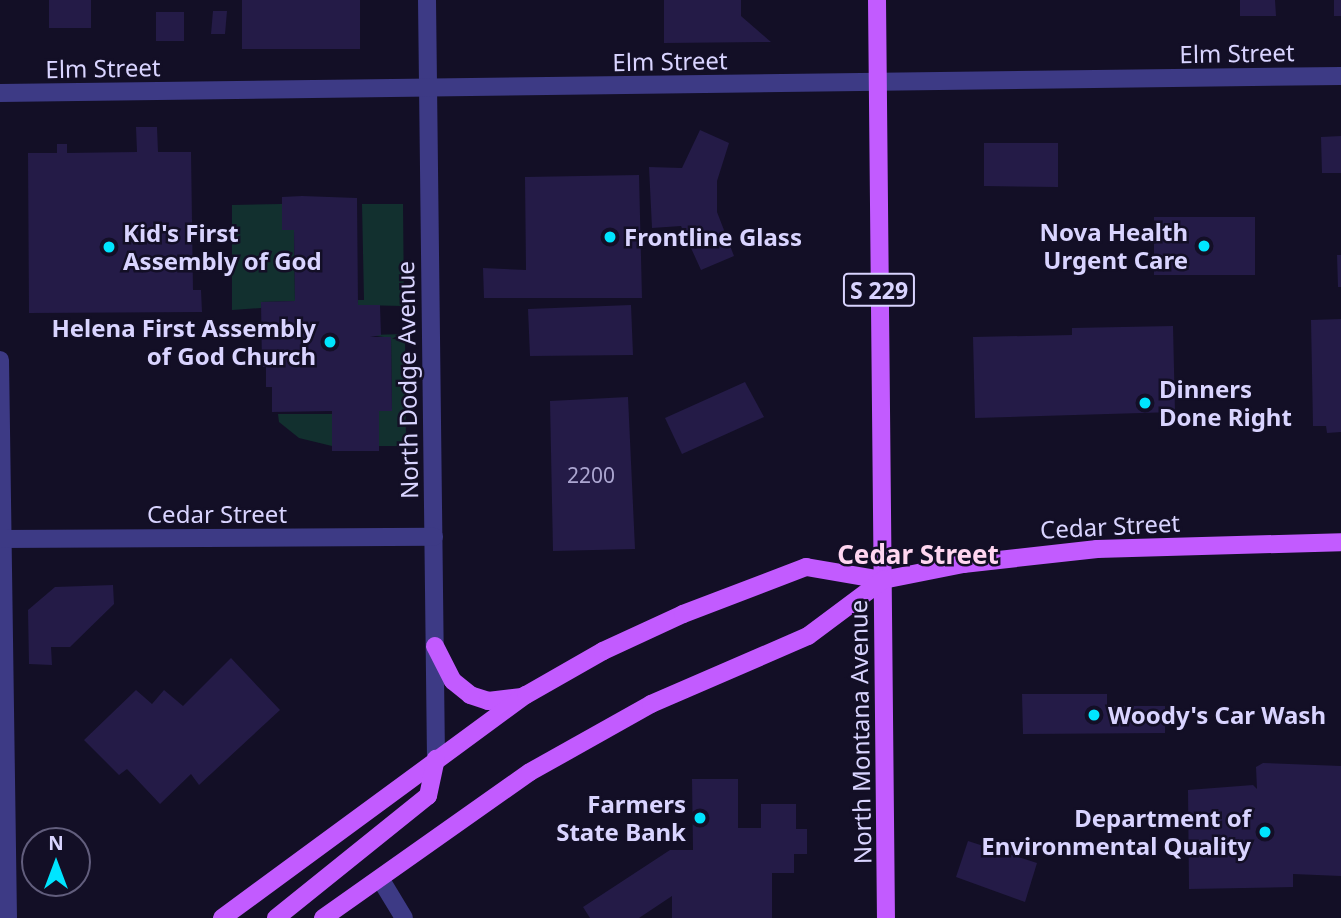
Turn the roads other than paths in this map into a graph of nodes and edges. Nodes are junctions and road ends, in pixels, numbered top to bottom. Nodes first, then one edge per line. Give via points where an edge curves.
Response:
1 (427, 0) edge
2 (877, 0) edge
3 (1341, 76) edge
4 (876, 82) junction
5 (428, 88) junction
6 (0, 93) edge
7 (0, 360) edge
8 (434, 537) junction
9 (1, 539) edge
10 (1341, 542) edge
11 (883, 580) junction
12 (435, 646) junction
13 (526, 695) junction
14 (436, 759) junction
15 (381, 880) junction
16 (8, 918) edge
17 (222, 918) edge
18 (276, 918) edge
19 (323, 918) edge
20 (404, 918) edge
21 (886, 918) edge

1 - 5 street, North Dodge Avenue
2 - 4 main road, North Montana Avenue / S 229
3 - 4 street, Elm Street
4 - 5 street, Elm Street
4 - 11 main road, North Montana Avenue / S 229
5 - 6 street, Elm Street
5 - 8 street, North Dodge Avenue
7 - 9 street
8 - 9 street, Cedar Street
8 - 12 street, North Dodge Avenue
9 - 16 street
10 - 11 main road, Cedar Street via 1097,549 963,564
11 - 13 main road via 806,568 683,614 603,651
11 - 15 main road via 808,636 651,704 530,772
11 - 21 main road, North Montana Avenue / S 229
12 - 13 main road via 453,681 470,695 504,701
12 - 14 street, North Dodge Avenue
13 - 14 main road
14 - 17 main road
14 - 18 main road via 429,796
15 - 19 main road
15 - 20 street

